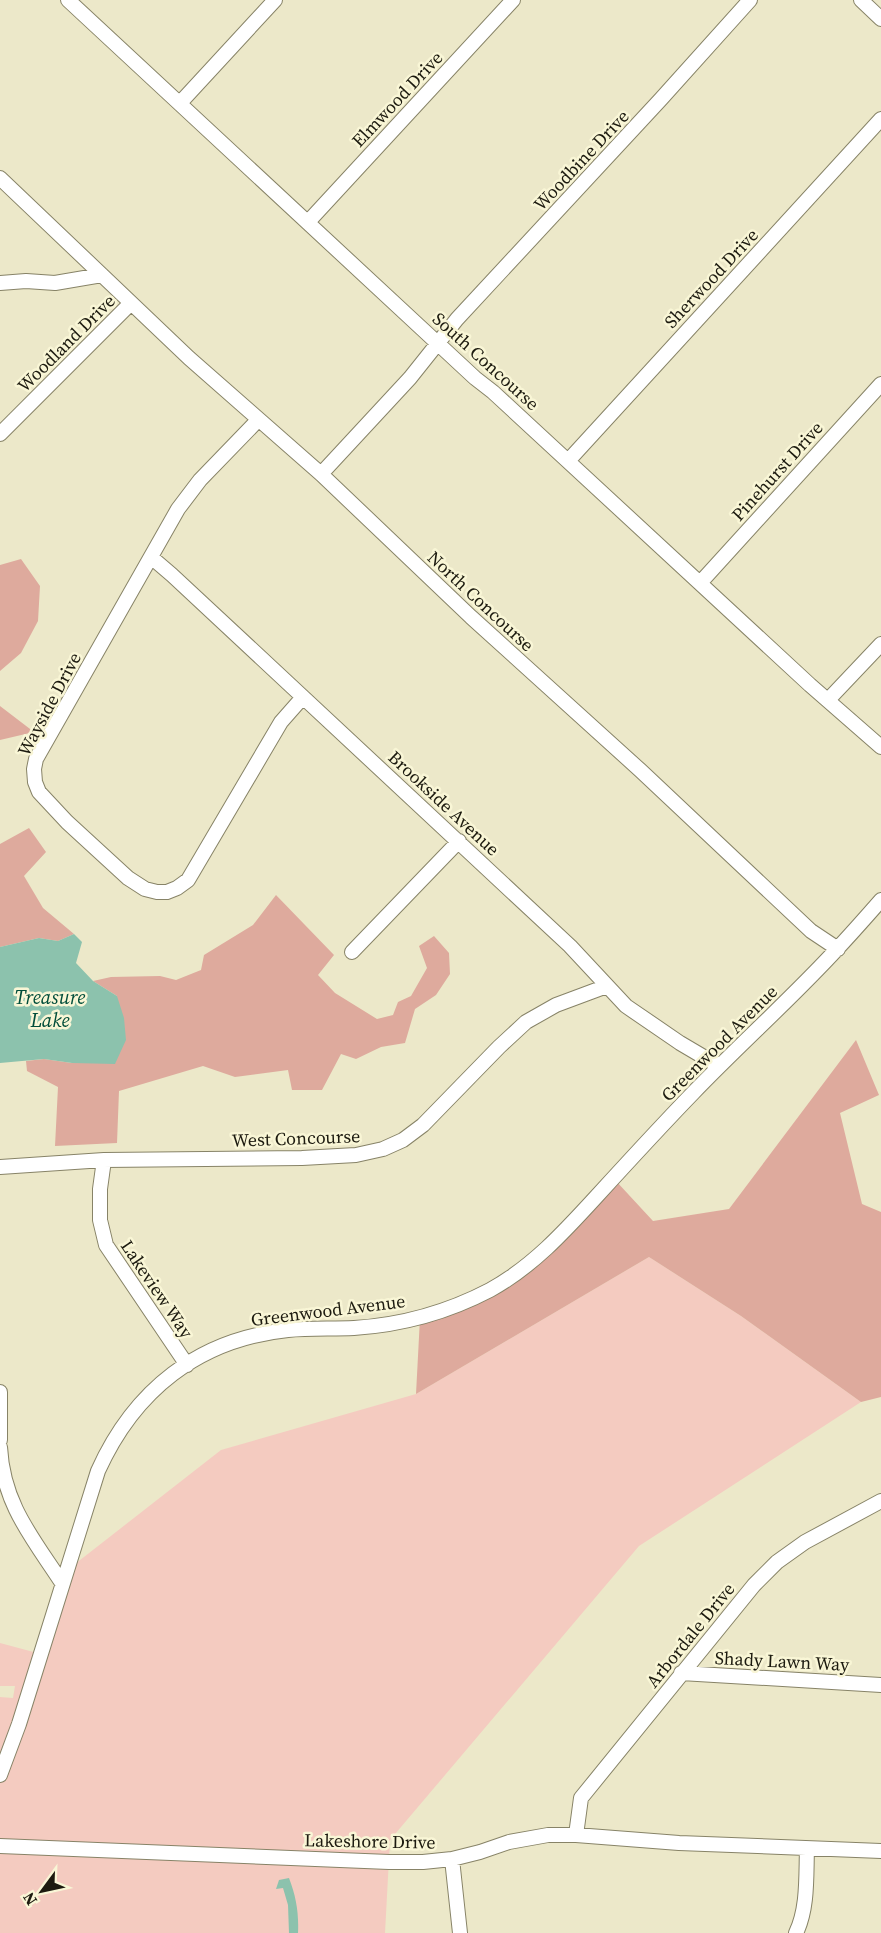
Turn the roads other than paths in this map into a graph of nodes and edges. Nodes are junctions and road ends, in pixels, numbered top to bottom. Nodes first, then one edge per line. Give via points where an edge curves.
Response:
1 (68, 0) edge
2 (275, 0) edge
3 (513, 0) edge
4 (750, 0) edge
5 (861, 0) edge
6 (881, 19) edge
7 (180, 103) junction
8 (881, 119) edge
9 (0, 178) edge
10 (308, 222) junction
11 (102, 275) junction
12 (0, 282) edge
13 (131, 303) junction
14 (439, 344) junction
15 (881, 384) edge
16 (258, 420) junction
17 (0, 434) edge
18 (568, 461) junction
19 (321, 474) junction
20 (151, 557) junction
21 (700, 583) junction
22 (881, 644) edge
23 (303, 698) junction
24 (828, 700) junction
25 (881, 747) edge
26 (459, 841) junction
27 (881, 900) edge
28 (838, 949) junction
29 (352, 952) dead end
30 (607, 986) junction
31 (719, 1066) junction
32 (104, 1160) junction
33 (0, 1167) edge
34 (187, 1365) junction
35 (0, 1392) edge
36 (0, 1440) edge
37 (0, 1448) edge
38 (881, 1501) edge
39 (62, 1583) junction
40 (681, 1673) junction
41 (881, 1684) edge
42 (0, 1775) edge
43 (576, 1835) junction
44 (0, 1846) edge
45 (807, 1849) junction
46 (881, 1851) edge
47 (452, 1858) junction
48 (460, 1933) edge
49 (796, 1933) edge

1 - 7 street, South Concourse
2 - 7 street
3 - 10 street, Elmwood Drive
4 - 14 street, Woodbine Drive via 457,319
5 - 6 street
7 - 10 street, South Concourse
8 - 18 street, Sherwood Drive
9 - 11 street, North Concourse
10 - 14 street, South Concourse
11 - 12 street via 55,283
11 - 13 street, North Concourse
13 - 16 street, North Concourse
13 - 17 street, Woodland Drive
14 - 18 street, South Concourse
14 - 19 street, Woodbine Drive
15 - 21 street, Pinehurst Drive
16 - 19 street, North Concourse
16 - 20 street, Wayside Drive via 186,497
18 - 21 street, South Concourse
19 - 28 street, North Concourse via 803,923
20 - 23 street, Brookside Avenue
20 - 23 street, Wayside Drive via 36,759 35,782 39,792 67,822 145,889 167,892 177,888 194,872 281,722
21 - 24 street, South Concourse
22 - 24 street
23 - 26 street, Brookside Avenue
24 - 25 street, South Concourse
26 - 29 street
26 - 30 street, Brookside Avenue
27 - 28 street, Greenwood Avenue
28 - 31 street, Greenwood Avenue
30 - 31 street, Brookside Avenue via 626,1006
30 - 32 street, West Concourse via 556,1005 526,1022 423,1125 383,1149 302,1158
31 - 34 street, Greenwood Avenue via 552,1244 492,1289 446,1310 395,1323 253,1336 219,1347
32 - 33 street, West Concourse
32 - 34 street, Lakeview Way via 100,1220 106,1245
34 - 39 street, Greenwood Avenue via 147,1395 116,1434 98,1471
35 - 36 street
37 - 39 street via 10,1500
38 - 40 street, Arbordale Drive via 805,1542 777,1562
39 - 42 street, Greenwood Avenue
40 - 41 street, Shady Lawn Way
40 - 43 street, Arbordale Drive via 580,1798
43 - 45 street, Lakeshore Drive
43 - 47 street, Lakeshore Drive via 530,1838
44 - 47 street, Lakeshore Drive via 390,1863
45 - 46 street, Lakeshore Drive
45 - 49 street via 804,1908
47 - 48 street

